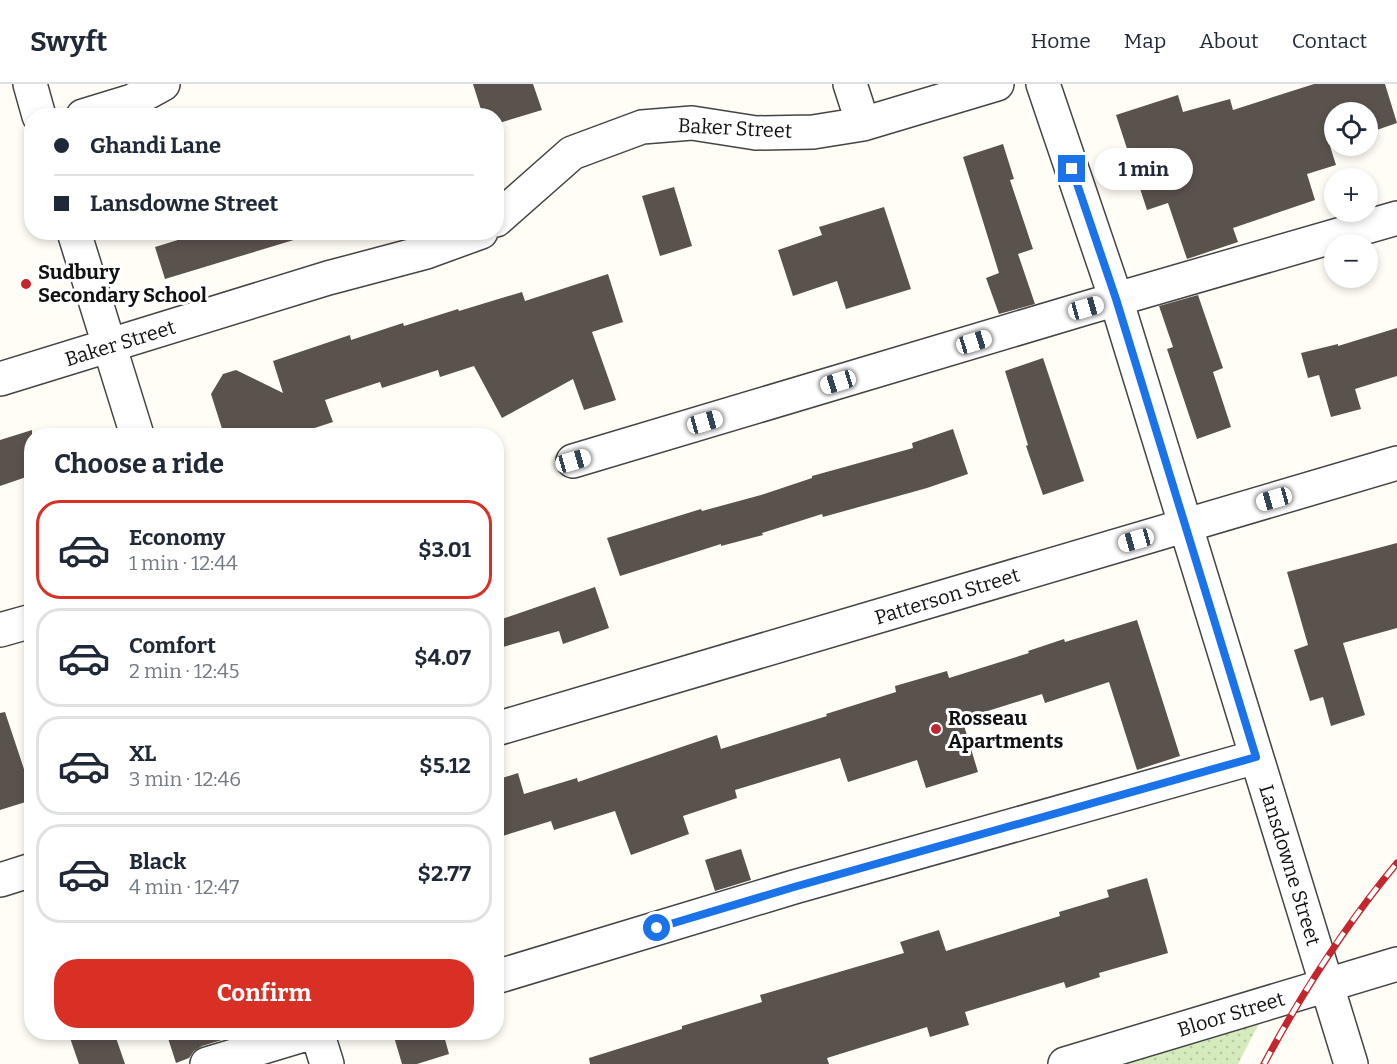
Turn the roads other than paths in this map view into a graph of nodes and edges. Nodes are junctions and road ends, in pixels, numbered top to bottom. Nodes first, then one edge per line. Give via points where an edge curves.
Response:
1 (30, 84) edge
2 (163, 84) edge
3 (850, 84) edge
4 (997, 84) edge
5 (1043, 84) edge
6 (37, 108) edge
7 (109, 108) edge
8 (863, 124) junction
9 (504, 213) edge
10 (1397, 218) edge
11 (76, 240) edge
12 (459, 240) edge
13 (1116, 299) junction
14 (109, 347) junction
15 (0, 379) edge
16 (135, 428) edge
17 (573, 461) dead end
18 (1397, 463) edge
19 (1184, 525) junction
20 (24, 623) edge
21 (0, 630) edge
22 (504, 727) edge
23 (1256, 757) junction
24 (24, 872) edge
25 (0, 880) edge
26 (1397, 964) edge
27 (504, 975) edge
28 (1328, 984) junction
29 (288, 1040) edge
30 (318, 1040) edge
31 (207, 1064) edge
32 (327, 1064) edge
33 (1065, 1064) edge
34 (1351, 1064) edge

1 - 6 street
2 - 7 street
3 - 8 street
4 - 8 street, Baker Street
5 - 13 street, Lansdowne Street
8 - 9 street, Baker Street via 813,132 756,133 692,123 642,127 573,153
10 - 13 street
11 - 14 street
12 - 14 street, Baker Street
13 - 17 street
13 - 19 street, Lansdowne Street
14 - 15 street, Baker Street
14 - 16 street
18 - 19 street, Patterson Street
19 - 22 street, Patterson Street
19 - 23 street, Lansdowne Street
20 - 21 street
23 - 27 street via 794,887
23 - 28 street, Lansdowne Street
24 - 25 street
26 - 28 street, Bloor Street
28 - 33 street, Bloor Street
28 - 34 street, Lansdowne Street
29 - 31 street
30 - 32 street

